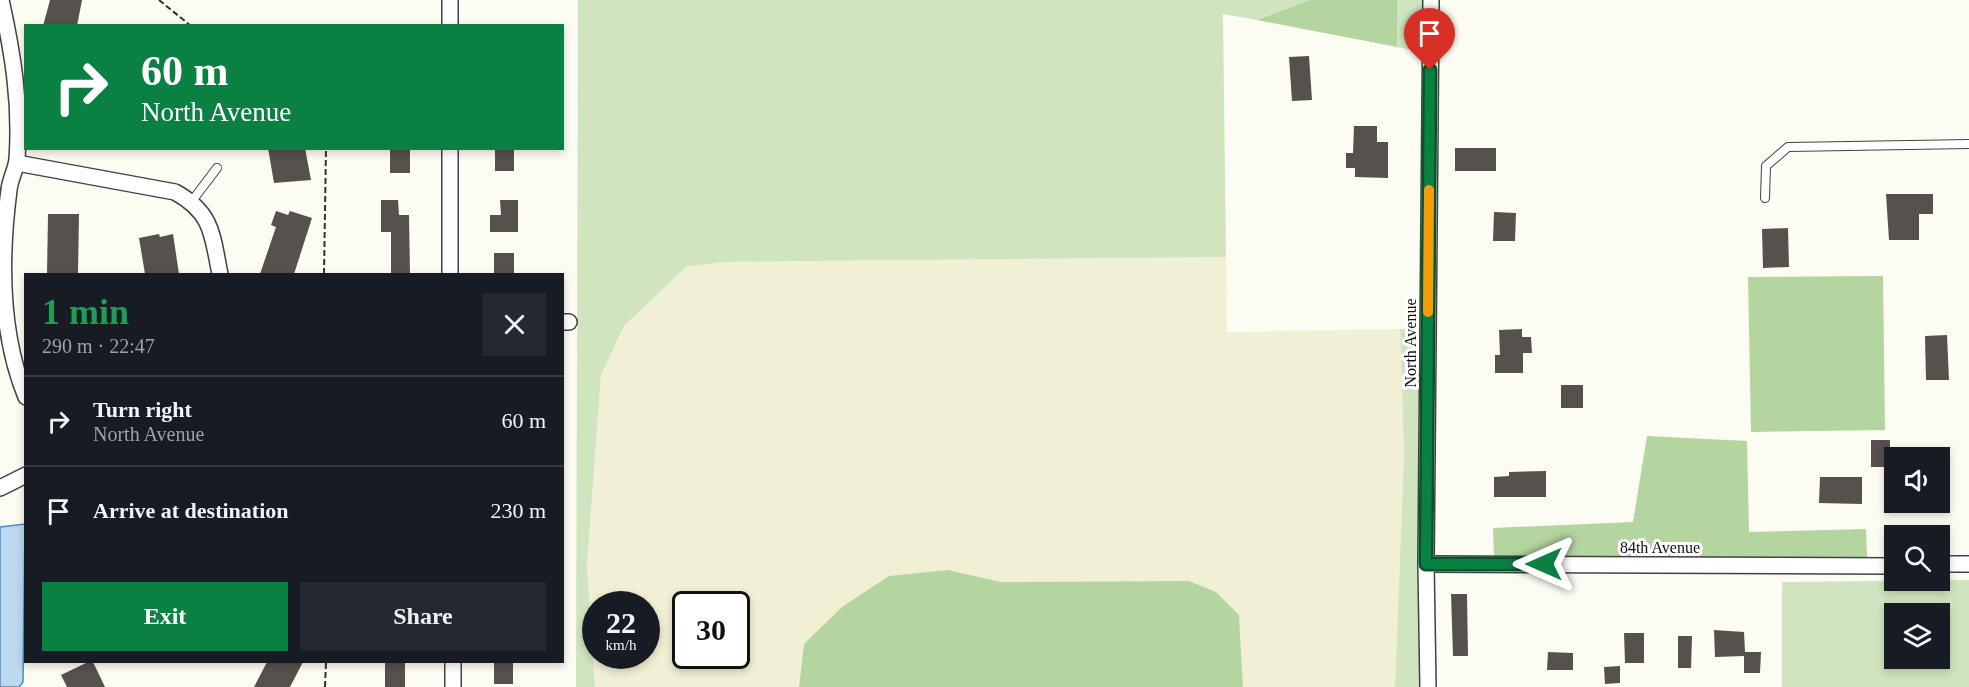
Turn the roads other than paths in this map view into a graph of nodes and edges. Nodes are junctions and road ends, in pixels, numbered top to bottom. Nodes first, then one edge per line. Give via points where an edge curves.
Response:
1 (1, 0) edge
2 (450, 0) edge
3 (1431, 0) edge
4 (450, 24) edge
5 (1969, 144) edge
6 (450, 150) edge
7 (17, 163) junction
8 (217, 168) dead end
9 (1765, 198) dead end
10 (192, 201) junction
11 (220, 273) edge
12 (450, 273) edge
13 (24, 394) edge
14 (24, 476) edge
15 (0, 488) edge
16 (1426, 564) junction
17 (1950, 564) edge
18 (1969, 564) edge
19 (1884, 566) edge
20 (453, 663) edge
21 (453, 687) edge
22 (1428, 687) edge

1 - 7 street via 14,58 19,109
2 - 4 street
3 - 16 street, North Avenue
5 - 9 lane via 1788,147 1766,166
6 - 12 street
7 - 10 street via 176,192
7 - 13 street via 9,186 3,246 2,318 14,376
8 - 10 lane
10 - 11 street via 209,223
14 - 15 street
16 - 19 street, 84th Avenue
16 - 22 street, North Avenue
17 - 18 street
20 - 21 street

